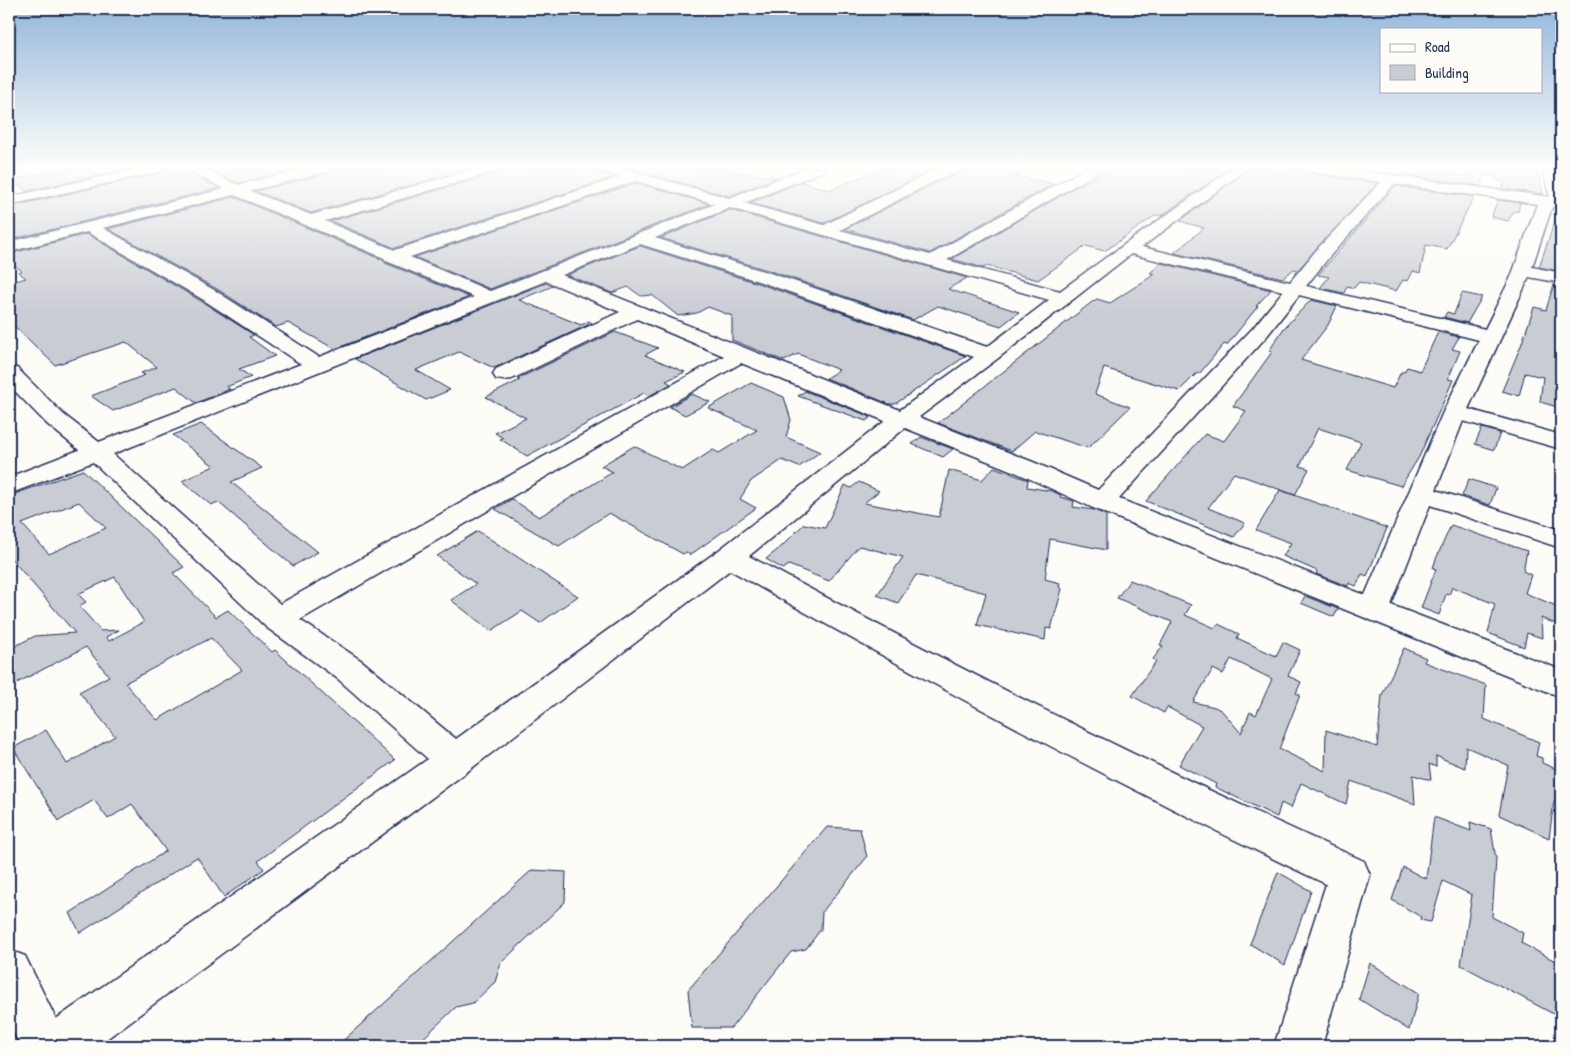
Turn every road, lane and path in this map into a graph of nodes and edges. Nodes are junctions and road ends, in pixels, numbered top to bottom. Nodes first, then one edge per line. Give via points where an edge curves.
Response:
1 (128, 217) edge
2 (303, 217) edge
3 (320, 217) edge
4 (509, 217) edge
5 (695, 217) edge
6 (779, 217) edge
7 (852, 217) edge
8 (1009, 217) edge
9 (1174, 217) edge
10 (1356, 217) edge
11 (1546, 217) edge
12 (310, 220) junction
13 (90, 227) junction
14 (825, 231) junction
15 (641, 239) junction
16 (9, 247) edge
17 (1128, 248) junction
18 (392, 256) junction
19 (932, 261) junction
20 (1522, 270) junction
21 (546, 275) junction
22 (1561, 278) edge
23 (1293, 290) junction
24 (490, 297) junction
25 (1063, 298) junction
26 (637, 312) junction
27 (1491, 337) junction
28 (740, 355) junction
29 (990, 355) junction
30 (319, 366) junction
31 (9, 373) edge
32 (504, 374) dead end
33 (1455, 412) junction
34 (902, 419) junction
35 (1561, 442) edge
36 (97, 452) junction
37 (9, 486) edge
38 (1422, 494) junction
39 (1102, 502) junction
40 (1561, 538) edge
41 (729, 557) junction
42 (1374, 610) junction
43 (277, 619) junction
44 (1561, 684) edge
45 (455, 760) junction
46 (9, 972) edge
47 (44, 1046) edge
48 (58, 1046) edge
49 (1298, 1046) edge

1 - 13 street
2 - 12 street
3 - 12 street
4 - 18 street
5 - 15 street
6 - 14 street
7 - 14 street
8 - 19 street
9 - 17 street
10 - 23 street
11 - 20 street via 1546,227
12 - 18 street
13 - 16 street
13 - 30 street via 209,295
14 - 19 street
15 - 21 street
15 - 29 street via 764,277
17 - 23 street
17 - 25 street
18 - 24 street
19 - 25 street
20 - 22 street
20 - 27 street
21 - 24 street
21 - 26 street
23 - 27 street
23 - 39 street via 1260,332
24 - 30 street
25 - 29 street
26 - 28 street
26 - 32 street
27 - 33 street
28 - 34 street
28 - 43 street
29 - 34 street
30 - 36 street
31 - 36 street via 55,419
33 - 35 street
33 - 38 street
34 - 39 street
34 - 41 street
36 - 37 street
36 - 43 street
38 - 40 street
38 - 42 street
39 - 42 street
41 - 45 street
41 - 49 street via 882,642 1214,813 1349,875
42 - 44 street
43 - 45 street via 350,670
45 - 48 street
46 - 47 street

